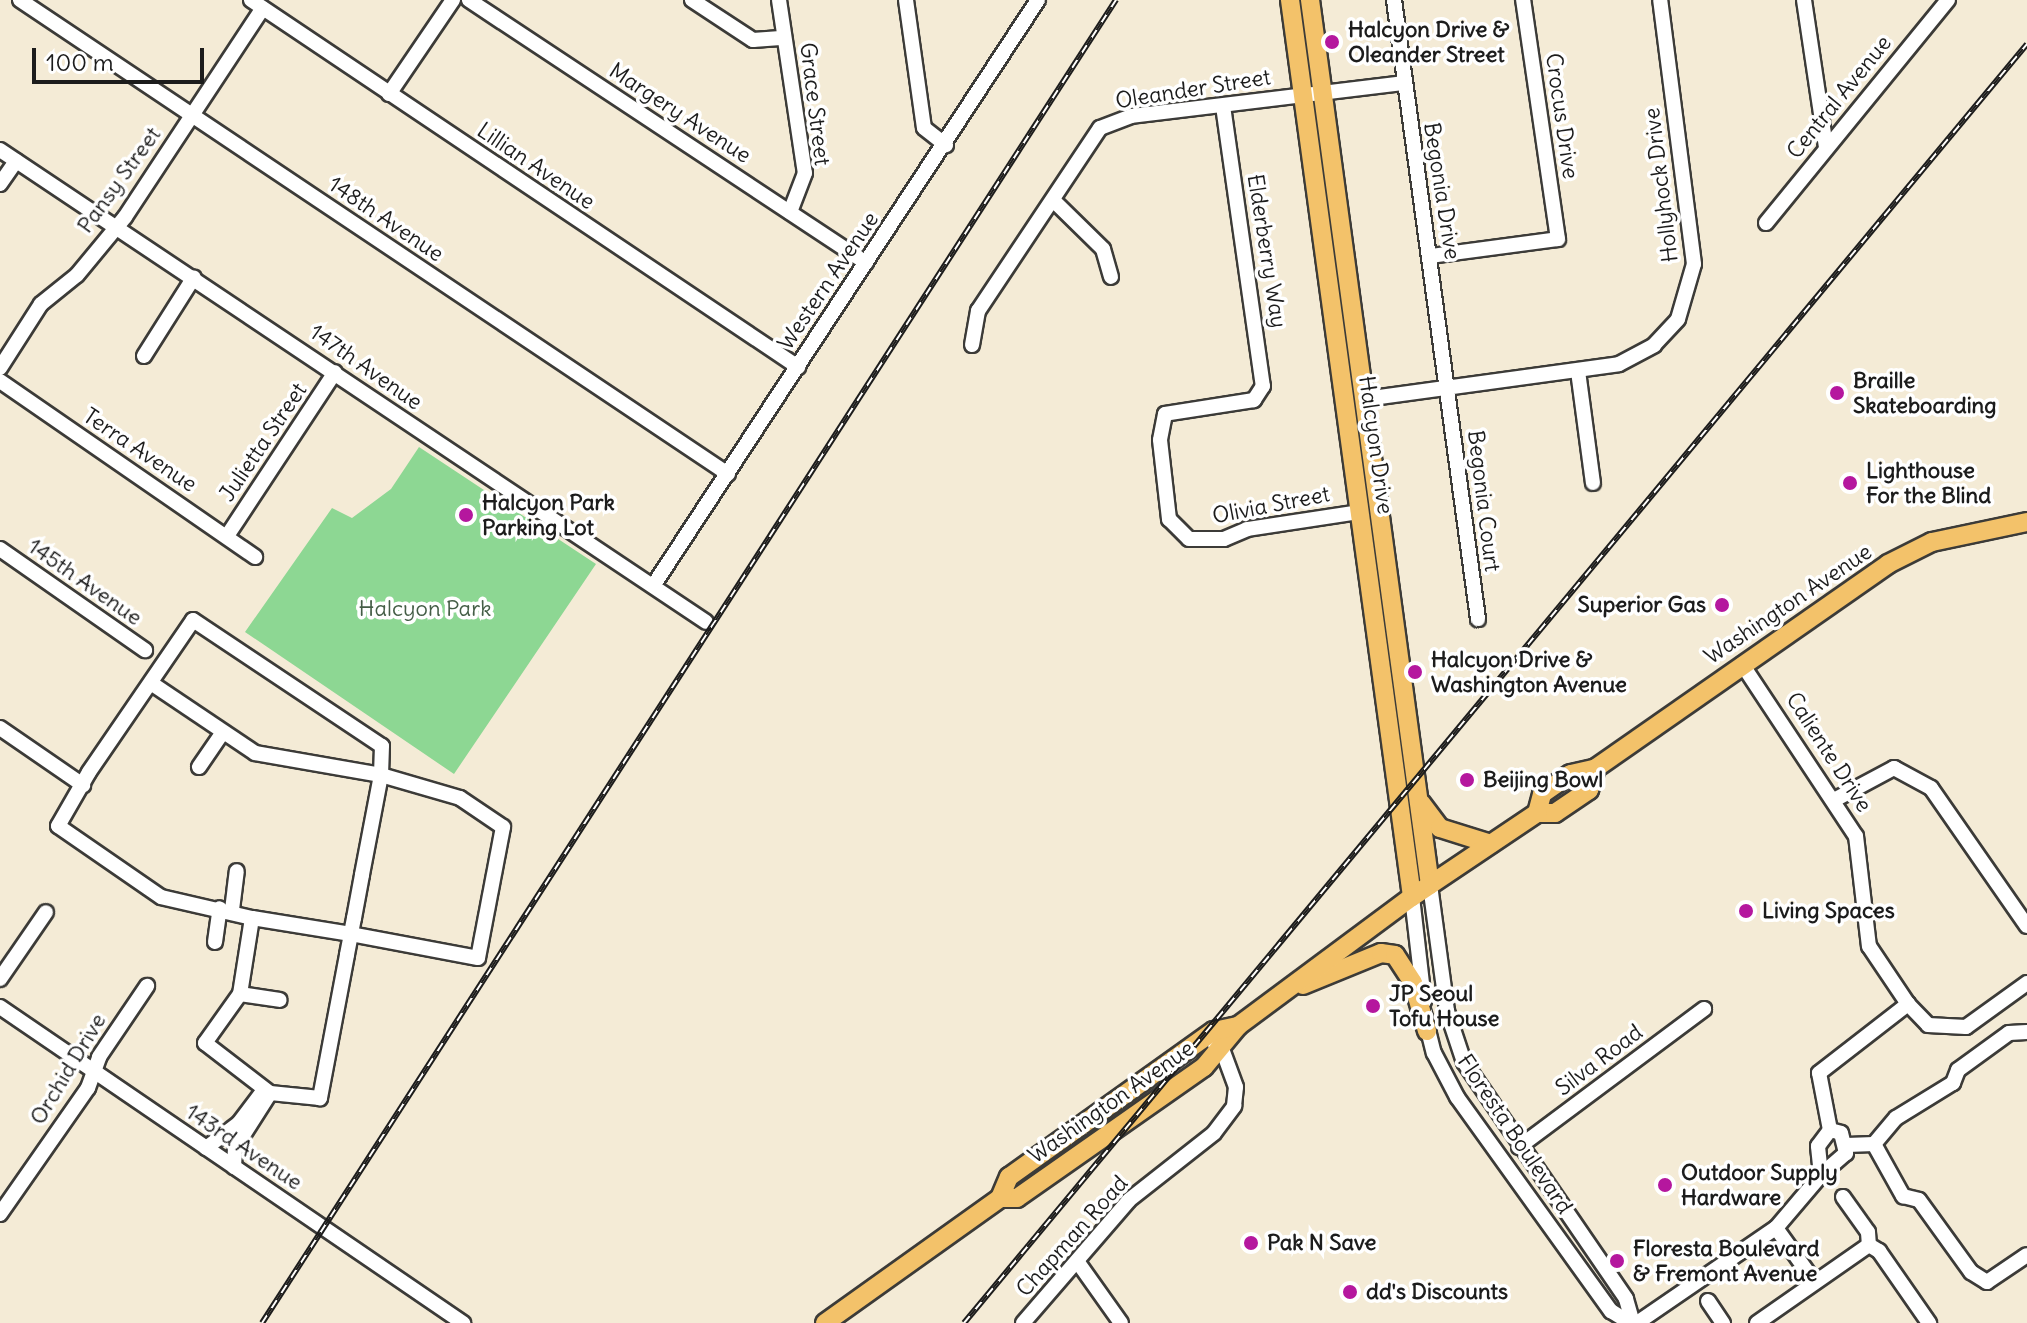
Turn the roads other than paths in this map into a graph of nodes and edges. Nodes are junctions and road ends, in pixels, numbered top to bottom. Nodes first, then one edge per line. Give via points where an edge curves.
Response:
1 (20, 0) edge
2 (453, 0) edge
3 (469, 0) edge
4 (692, 0) edge
5 (779, 0) edge
6 (906, 0) edge
7 (1038, 0) edge
8 (1290, 0) edge
9 (1310, 0) edge
10 (1394, 0) edge
11 (1523, 0) edge
12 (1660, 0) edge
13 (1804, 0) edge
14 (1932, 0) edge
15 (1948, 0) edge
16 (257, 4) edge
17 (1934, 16) junction
18 (784, 38) junction
19 (1404, 83) junction
20 (1323, 92) junction
21 (389, 94) junction
22 (1303, 95) junction
23 (1223, 106) junction
24 (193, 116) junction
25 (946, 145) junction
26 (1826, 147) junction
27 (0, 150) edge
28 (16, 161) junction
29 (0, 184) edge
30 (1053, 200) junction
31 (790, 212) junction
32 (1766, 223) dead end
33 (115, 225) junction
34 (1431, 256) junction
35 (866, 263) junction
36 (194, 277) junction
37 (1111, 277) dead end
38 (972, 345) dead end
39 (144, 356) dead end
40 (798, 367) junction
41 (0, 368) edge
42 (1578, 371) junction
43 (335, 372) junction
44 (0, 381) edge
45 (1448, 388) junction
46 (1365, 399) junction
47 (728, 474) junction
48 (1593, 483) dead end
49 (1360, 512) junction
50 (2027, 522) edge
51 (227, 536) junction
52 (1189, 539) joint
53 (0, 549) edge
54 (255, 557) dead end
55 (653, 586) junction
56 (1478, 619) dead end
57 (706, 622) dead end
58 (145, 650) dead end
59 (1742, 664) junction
60 (151, 683) junction
61 (0, 728) edge
62 (223, 732) junction
63 (199, 767) dead end
64 (381, 775) junction
65 (83, 785) junction
66 (1836, 799) junction
67 (1420, 801) junction
68 (1491, 844) junction
69 (237, 871) dead end
70 (1430, 885) junction
71 (1412, 897) junction
72 (226, 909) junction
73 (46, 912) dead end
74 (252, 918) junction
75 (2027, 926) edge
76 (351, 934) junction
77 (215, 942) dead end
78 (0, 979) edge
79 (2027, 983) edge
80 (147, 986) dead end
81 (1285, 991) junction
82 (240, 994) junction
83 (280, 1000) dead end
84 (1908, 1004) junction
85 (0, 1007) edge
86 (1704, 1009) dead end
87 (1238, 1026) junction
88 (1427, 1031) junction
89 (2027, 1032) edge
90 (1200, 1042) junction
91 (1222, 1049) junction
92 (93, 1072) junction
93 (267, 1091) junction
94 (1830, 1130) junction
95 (1874, 1144) junction
96 (1847, 1145) junction
97 (1519, 1147) junction
98 (206, 1148) junction
99 (234, 1167) junction
100 (1821, 1175) junction
101 (1843, 1197) dead end
102 (1000, 1198) junction
103 (0, 1214) edge
104 (1776, 1228) junction
105 (1869, 1245) junction
106 (2027, 1255) edge
107 (1077, 1261) junction
108 (1814, 1281) junction
109 (1708, 1301) dead end
110 (463, 1323) edge
111 (825, 1323) edge
112 (1023, 1323) edge
113 (1121, 1323) edge
114 (1633, 1323) edge
115 (1723, 1323) edge
116 (1757, 1323) edge
117 (1929, 1323) edge

1 - 24 street, 148th Avenue
2 - 21 street
3 - 31 street, Margery Avenue
4 - 18 street via 753,40
5 - 18 street, Grace Street
6 - 25 street via 924,128
7 - 25 street, Western Avenue
8 - 22 main road, Halcyon Drive
9 - 20 main road, Halcyon Drive
10 - 19 street, Begonia Drive
11 - 34 street, Crocus Drive via 1558,239
12 - 42 street, Hollyhock Drive via 1692,243 1690,285 1678,319 1654,345 1619,364
13 - 26 street
14 - 17 street
15 - 17 street, Central Avenue
16 - 21 street, Lillian Avenue
16 - 24 street, Pansy Street
17 - 26 street, Central Avenue
18 - 31 street, Grace Street via 805,173
19 - 20 street, Oleander Street
19 - 34 street, Begonia Drive
20 - 22 street, Oleander Street
20 - 46 main road, Halcyon Drive
21 - 40 street, Lillian Avenue
22 - 23 street, Oleander Street
22 - 49 main road, Halcyon Drive
23 - 30 street, Oleander Street via 1131,116 1100,128
23 - 52 street, Elderberry Way via 1263,386 1254,400 1165,414 1160,440 1169,519
24 - 33 street, Pansy Street
24 - 47 street, 148th Avenue
25 - 35 street, Western Avenue
26 - 32 street, Central Avenue
27 - 28 street, 147th Avenue
28 - 29 street
28 - 33 street, 147th Avenue
30 - 37 street via 1103,249
30 - 38 street, Oleander Street via 978,311
31 - 35 street, Margery Avenue
33 - 36 street, 147th Avenue
33 - 41 street, Pansy Street via 77,275 41,304
34 - 45 street, Begonia Drive
35 - 40 street, Western Avenue
36 - 39 street
36 - 43 street, 147th Avenue
40 - 47 street, Western Avenue
42 - 45 street, Hollyhock Drive
42 - 48 street
43 - 51 street, Julietta Street
43 - 55 street, 147th Avenue
44 - 51 street, Terra Avenue
45 - 46 street, Hollyhock Drive
45 - 56 street, Begonia Court
46 - 67 main road, Halcyon Drive
47 - 55 street, Western Avenue
49 - 52 street, Olivia Street via 1247,529 1224,539
49 - 71 main road, Halcyon Drive
50 - 59 main road, Washington Avenue via 1980,529 1910,552
51 - 54 street, Terra Avenue
53 - 58 street, 145th Avenue
55 - 57 street, 147th Avenue
59 - 66 street, Caliente Drive
59 - 68 main road, Washington Avenue via 1596,768 1589,790 1555,813 1537,813
60 - 62 street
60 - 64 street via 193,620 382,746
60 - 65 street
61 - 65 street
62 - 63 street
62 - 64 street via 255,753
64 - 76 street
64 - 76 street via 460,798 503,827 478,958
65 - 72 street via 58,826 161,897
66 - 75 street via 1894,768 1931,788
66 - 84 street, Caliente Drive via 1856,836 1869,946
67 - 68 main road via 1440,828
67 - 70 main road, Halcyon Drive
68 - 70 main road, Washington Avenue
69 - 72 street
70 - 71 main road, Washington Avenue
70 - 97 street, Floresta Boulevard via 1455,1038 1475,1082
71 - 81 main road, Washington Avenue
71 - 88 street, Floresta Boulevard
72 - 74 street
72 - 77 street
73 - 78 street
74 - 76 street
74 - 82 street
76 - 93 street via 320,1098
79 - 84 street, Caliente Drive via 1966,1027 1928,1025
80 - 92 street, Orchid Drive
81 - 87 main road, Washington Avenue
81 - 88 main road via 1381,953 1395,955 1413,983
82 - 83 street
82 - 93 street via 205,1043
84 - 94 street via 1819,1073
85 - 92 street, 143rd Avenue
86 - 97 street, Silva Road
87 - 90 main road, Washington Avenue via 1214,1031
87 - 91 main road, Washington Avenue
88 - 114 street, Floresta Boulevard via 1457,1097 1611,1311
89 - 95 street via 2009,1033 1958,1070 1953,1083 1896,1118
90 - 91 street
90 - 102 main road, Washington Avenue via 1009,1177
91 - 102 main road, Washington Avenue via 1017,1198
91 - 107 street, Chapman Road via 1236,1087 1234,1106 1214,1133 1129,1200
92 - 98 street, 143rd Avenue
92 - 103 street, Orchid Drive via 88,1088
93 - 98 street via 230,1132
93 - 99 street via 235,1148
94 - 96 street via 1841,1133
94 - 100 street via 1818,1146
95 - 96 street
95 - 106 street via 1903,1196 1919,1200 1971,1272 1987,1282
96 - 100 street via 1846,1153
97 - 114 street, Floresta Boulevard via 1626,1299
98 - 99 street, 143rd Avenue
99 - 110 street, 143rd Avenue
100 - 104 street
101 - 105 street via 1868,1232
102 - 111 main road, Washington Avenue
104 - 108 street
104 - 114 street
105 - 108 street
105 - 117 street via 1879,1251
107 - 112 street, Chapman Road
107 - 113 street
108 - 116 street
109 - 115 street

